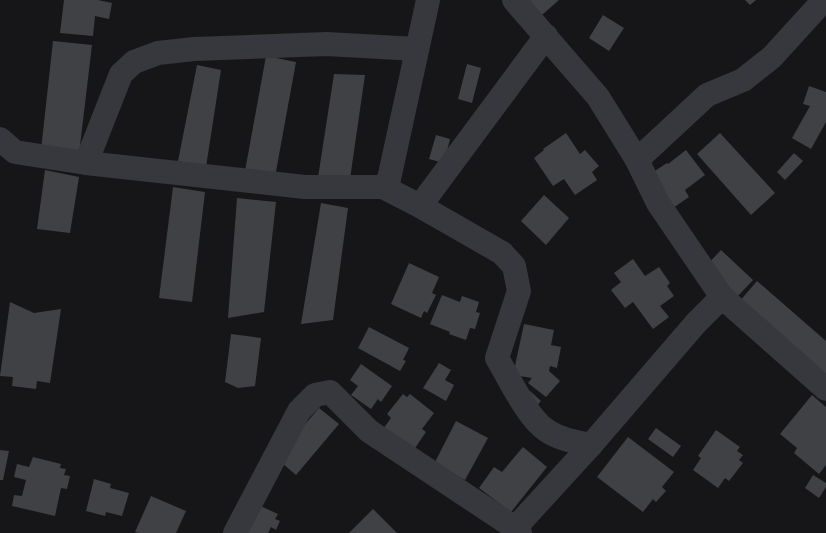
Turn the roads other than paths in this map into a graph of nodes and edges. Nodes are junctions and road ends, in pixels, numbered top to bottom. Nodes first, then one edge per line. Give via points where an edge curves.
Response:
1 (428, 0) edge
2 (513, 0) edge
3 (824, 0) edge
4 (546, 36) junction
5 (417, 49) junction
6 (0, 140) edge
7 (637, 160) junction
8 (86, 164) junction
9 (384, 187) junction
10 (420, 206) junction
11 (722, 297) junction
12 (826, 389) edge
13 (591, 445) junction
14 (518, 530) edge
15 (235, 533) edge

1 - 5 street
2 - 4 street
3 - 7 street via 772,57 742,80 707,95
4 - 7 street via 598,97
4 - 10 street
5 - 8 street via 326,44 158,53 134,62 121,74
5 - 9 street via 389,179
6 - 8 street via 15,152
7 - 11 street via 658,203
8 - 9 street via 305,187
9 - 10 street
10 - 13 street via 502,253 514,266 519,291 497,358 529,412 546,429 569,441
11 - 12 street
11 - 13 street
13 - 14 street
14 - 15 street via 369,431 330,392 315,395 299,411

